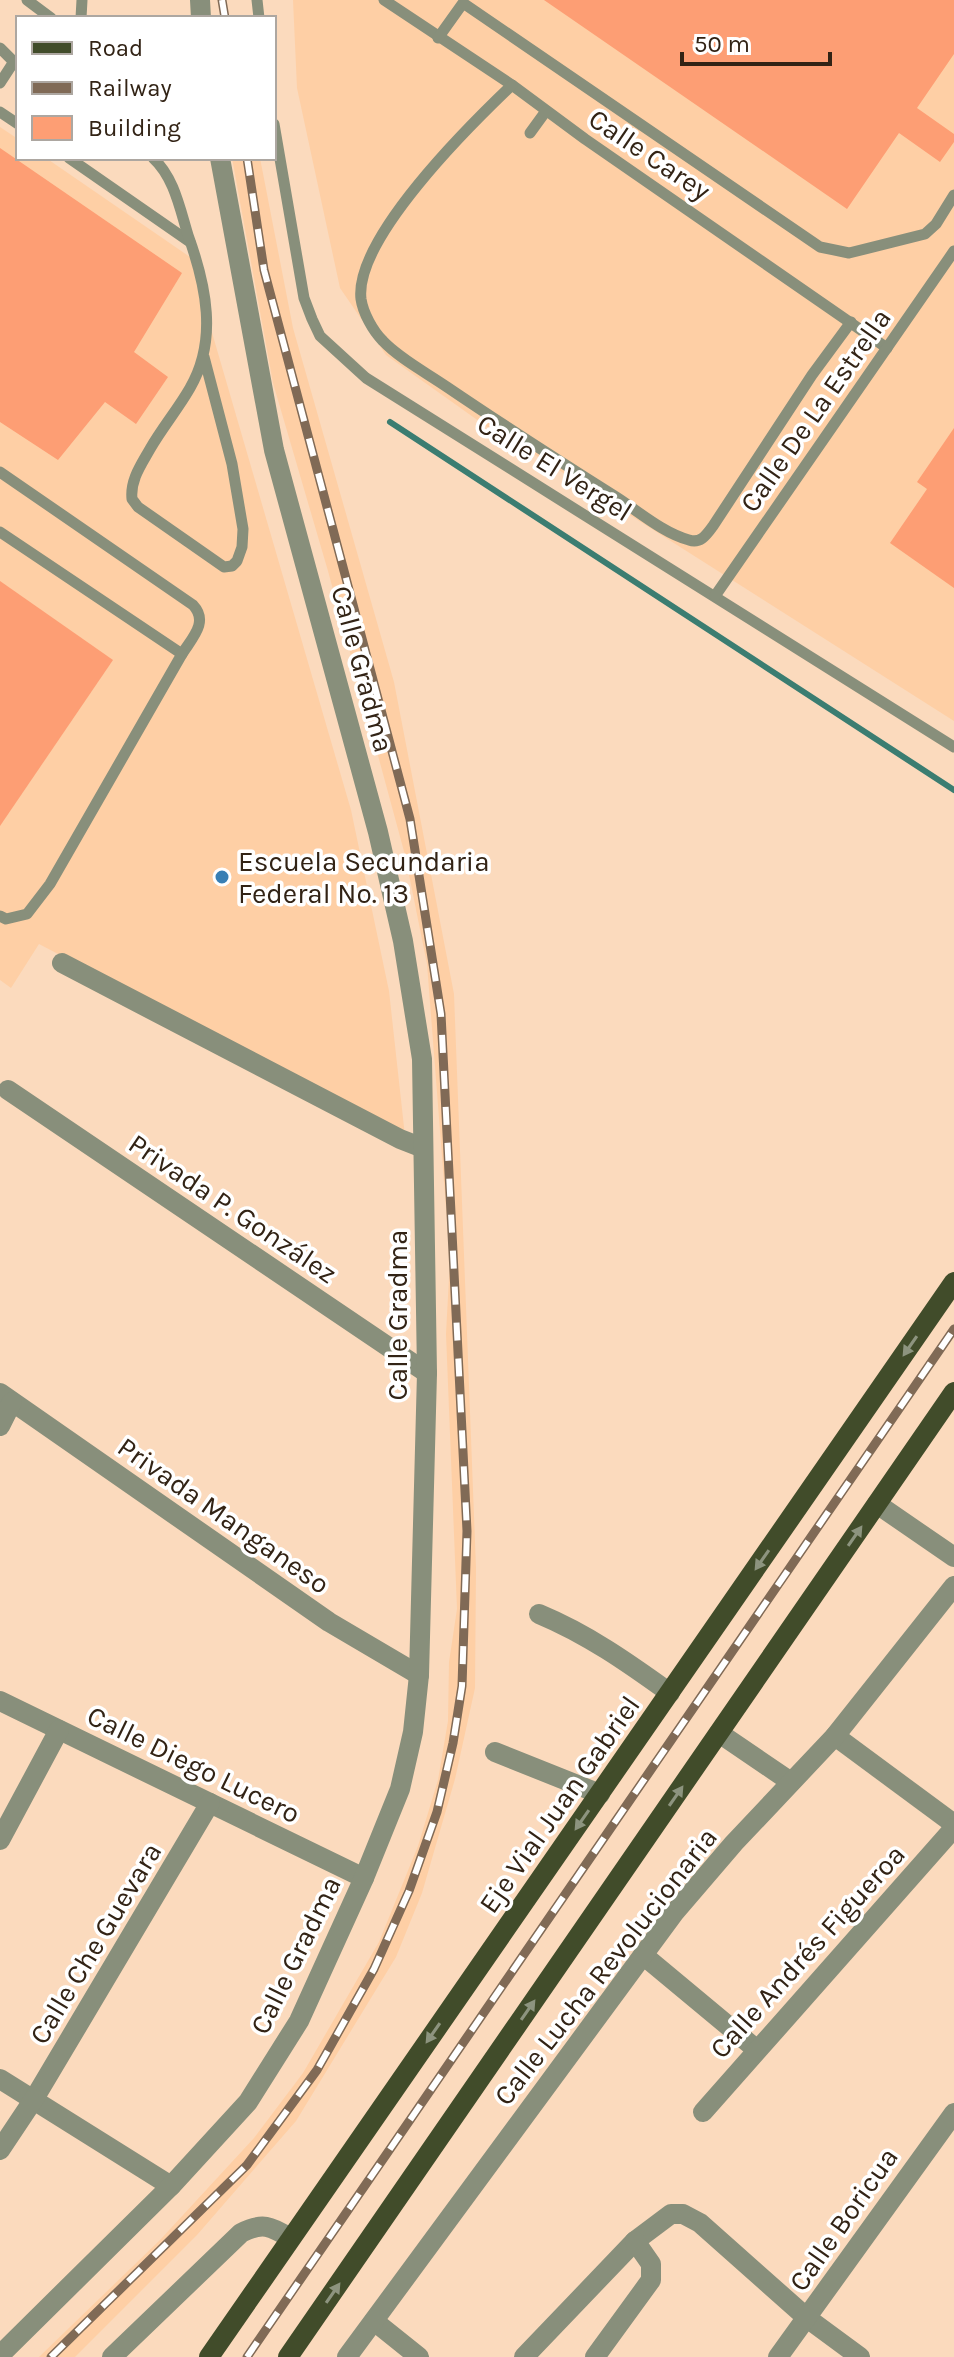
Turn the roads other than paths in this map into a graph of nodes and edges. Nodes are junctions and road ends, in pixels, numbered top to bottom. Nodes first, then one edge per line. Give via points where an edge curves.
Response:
1 (384, 0) edge
2 (462, 1) edge
3 (34, 2) edge
4 (49, 16) edge
5 (438, 38) junction
6 (0, 48) edge
7 (16, 64) edge
8 (0, 83) edge
9 (512, 85) junction
10 (546, 111) junction
11 (530, 133) dead end
12 (276, 136) edge
13 (72, 160) edge
14 (155, 160) edge
15 (220, 160) edge
16 (954, 195) edge
17 (191, 243) junction
18 (954, 251) edge
19 (851, 322) junction
20 (887, 348) junction
21 (204, 357) junction
22 (0, 472) edge
23 (0, 532) edge
24 (715, 596) junction
25 (182, 654) junction
26 (954, 747) edge
27 (0, 916) edge
28 (62, 963) dead end
29 (8, 1090) dead end
30 (423, 1148) junction
31 (954, 1282) edge
32 (427, 1373) junction
33 (954, 1392) edge
34 (6, 1398) edge
35 (0, 1426) edge
36 (877, 1504) junction
37 (954, 1557) edge
38 (954, 1586) edge
39 (539, 1614) dead end
40 (419, 1675) junction
41 (670, 1693) junction
42 (0, 1701) edge
43 (59, 1730) junction
44 (719, 1733) junction
45 (835, 1736) junction
46 (495, 1752) dead end
47 (791, 1782) junction
48 (600, 1794) junction
49 (210, 1803) junction
50 (954, 1826) edge
51 (0, 1840) edge
52 (364, 1878) junction
53 (643, 1955) junction
54 (756, 2049) junction
55 (0, 2079) edge
56 (34, 2099) junction
57 (703, 2112) dead end
58 (950, 2127) edge
59 (0, 2150) edge
60 (171, 2186) junction
61 (290, 2238) junction
62 (635, 2241) junction
63 (807, 2318) junction
64 (374, 2321) junction
65 (0, 2355) edge
66 (112, 2357) edge
67 (209, 2357) edge
68 (288, 2357) edge
69 (347, 2357) edge
70 (419, 2357) edge
71 (524, 2357) edge
72 (595, 2357) edge
73 (778, 2357) edge
74 (860, 2357) edge

1 - 5 lane, Calle Carey
2 - 5 lane
2 - 16 lane via 820,247 849,253 925,234
3 - 4 lane
5 - 9 lane, Calle Carey
6 - 7 lane
7 - 8 lane
9 - 10 lane, Calle Carey
9 - 19 lane via 435,163 364,266 361,302 373,328 384,343 424,371 661,526 697,541 713,526
10 - 11 lane
10 - 19 lane, Calle Carey
12 - 24 lane, Calle El Vergel via 304,298 320,336 366,378
13 - 17 lane
14 - 17 lane via 167,175
15 - 30 street, Calle Gradma via 274,450 403,941 422,1059
17 - 21 lane via 206,305
18 - 20 lane, Calle De La Estrella
19 - 20 lane, Calle Carey
20 - 24 lane, Calle De La Estrella
21 - 21 lane via 133,480 132,499 224,567 237,561 243,529
22 - 25 lane via 193,605 202,619
23 - 25 lane
24 - 26 lane, Calle El Vergel
25 - 27 lane via 50,884 27,914
28 - 30 street
29 - 32 street, Privada P. González
30 - 32 street, Calle Gradma
31 -> 41 main road, Eje Vial Juan Gabriel
32 - 40 street, Calle Gradma
33 - 36 main road
34 - 35 street
34 - 40 street, Privada Manganeso via 329,1622
36 - 37 street
44 -> 36 main road
38 - 45 street, Calle Lucha Revolucionaria
39 - 41 street via 612,1650
40 - 52 street, Calle Gradma via 400,1789
41 - 48 main road, Eje Vial Juan Gabriel
42 - 43 street, Calle Diego Lucero
43 - 49 street, Calle Diego Lucero
43 - 51 street
44 - 47 street
68 -> 44 main road
45 - 47 street, Calle Lucha Revolucionaria
45 - 50 street
46 - 48 street
47 - 53 street, Calle Lucha Revolucionaria
48 -> 61 main road, Eje Vial Juan Gabriel
49 - 52 street, Calle Diego Lucero
49 - 56 street, Calle Che Guevara
50 - 54 street, Calle Andrés Figueroa
52 - 60 street, Calle Gradma via 290,2034 248,2102
53 - 54 street
53 - 64 street, Calle Lucha Revolucionaria
54 - 57 street, Calle Andrés Figueroa
55 - 56 street
56 - 59 street, Calle Che Guevara
56 - 60 street
58 - 63 street, Calle Boricua
60 - 65 street, Calle Gradma
61 - 66 street via 270,2225 241,2233
61 - 67 main road, Eje Vial Juan Gabriel
62 - 63 street via 671,2214 683,2214 700,2223
62 - 71 street
62 - 72 street via 651,2264 651,2280
63 - 73 street, Calle Boricua
63 - 74 street
64 - 69 street, Calle Lucha Revolucionaria
64 - 70 street

